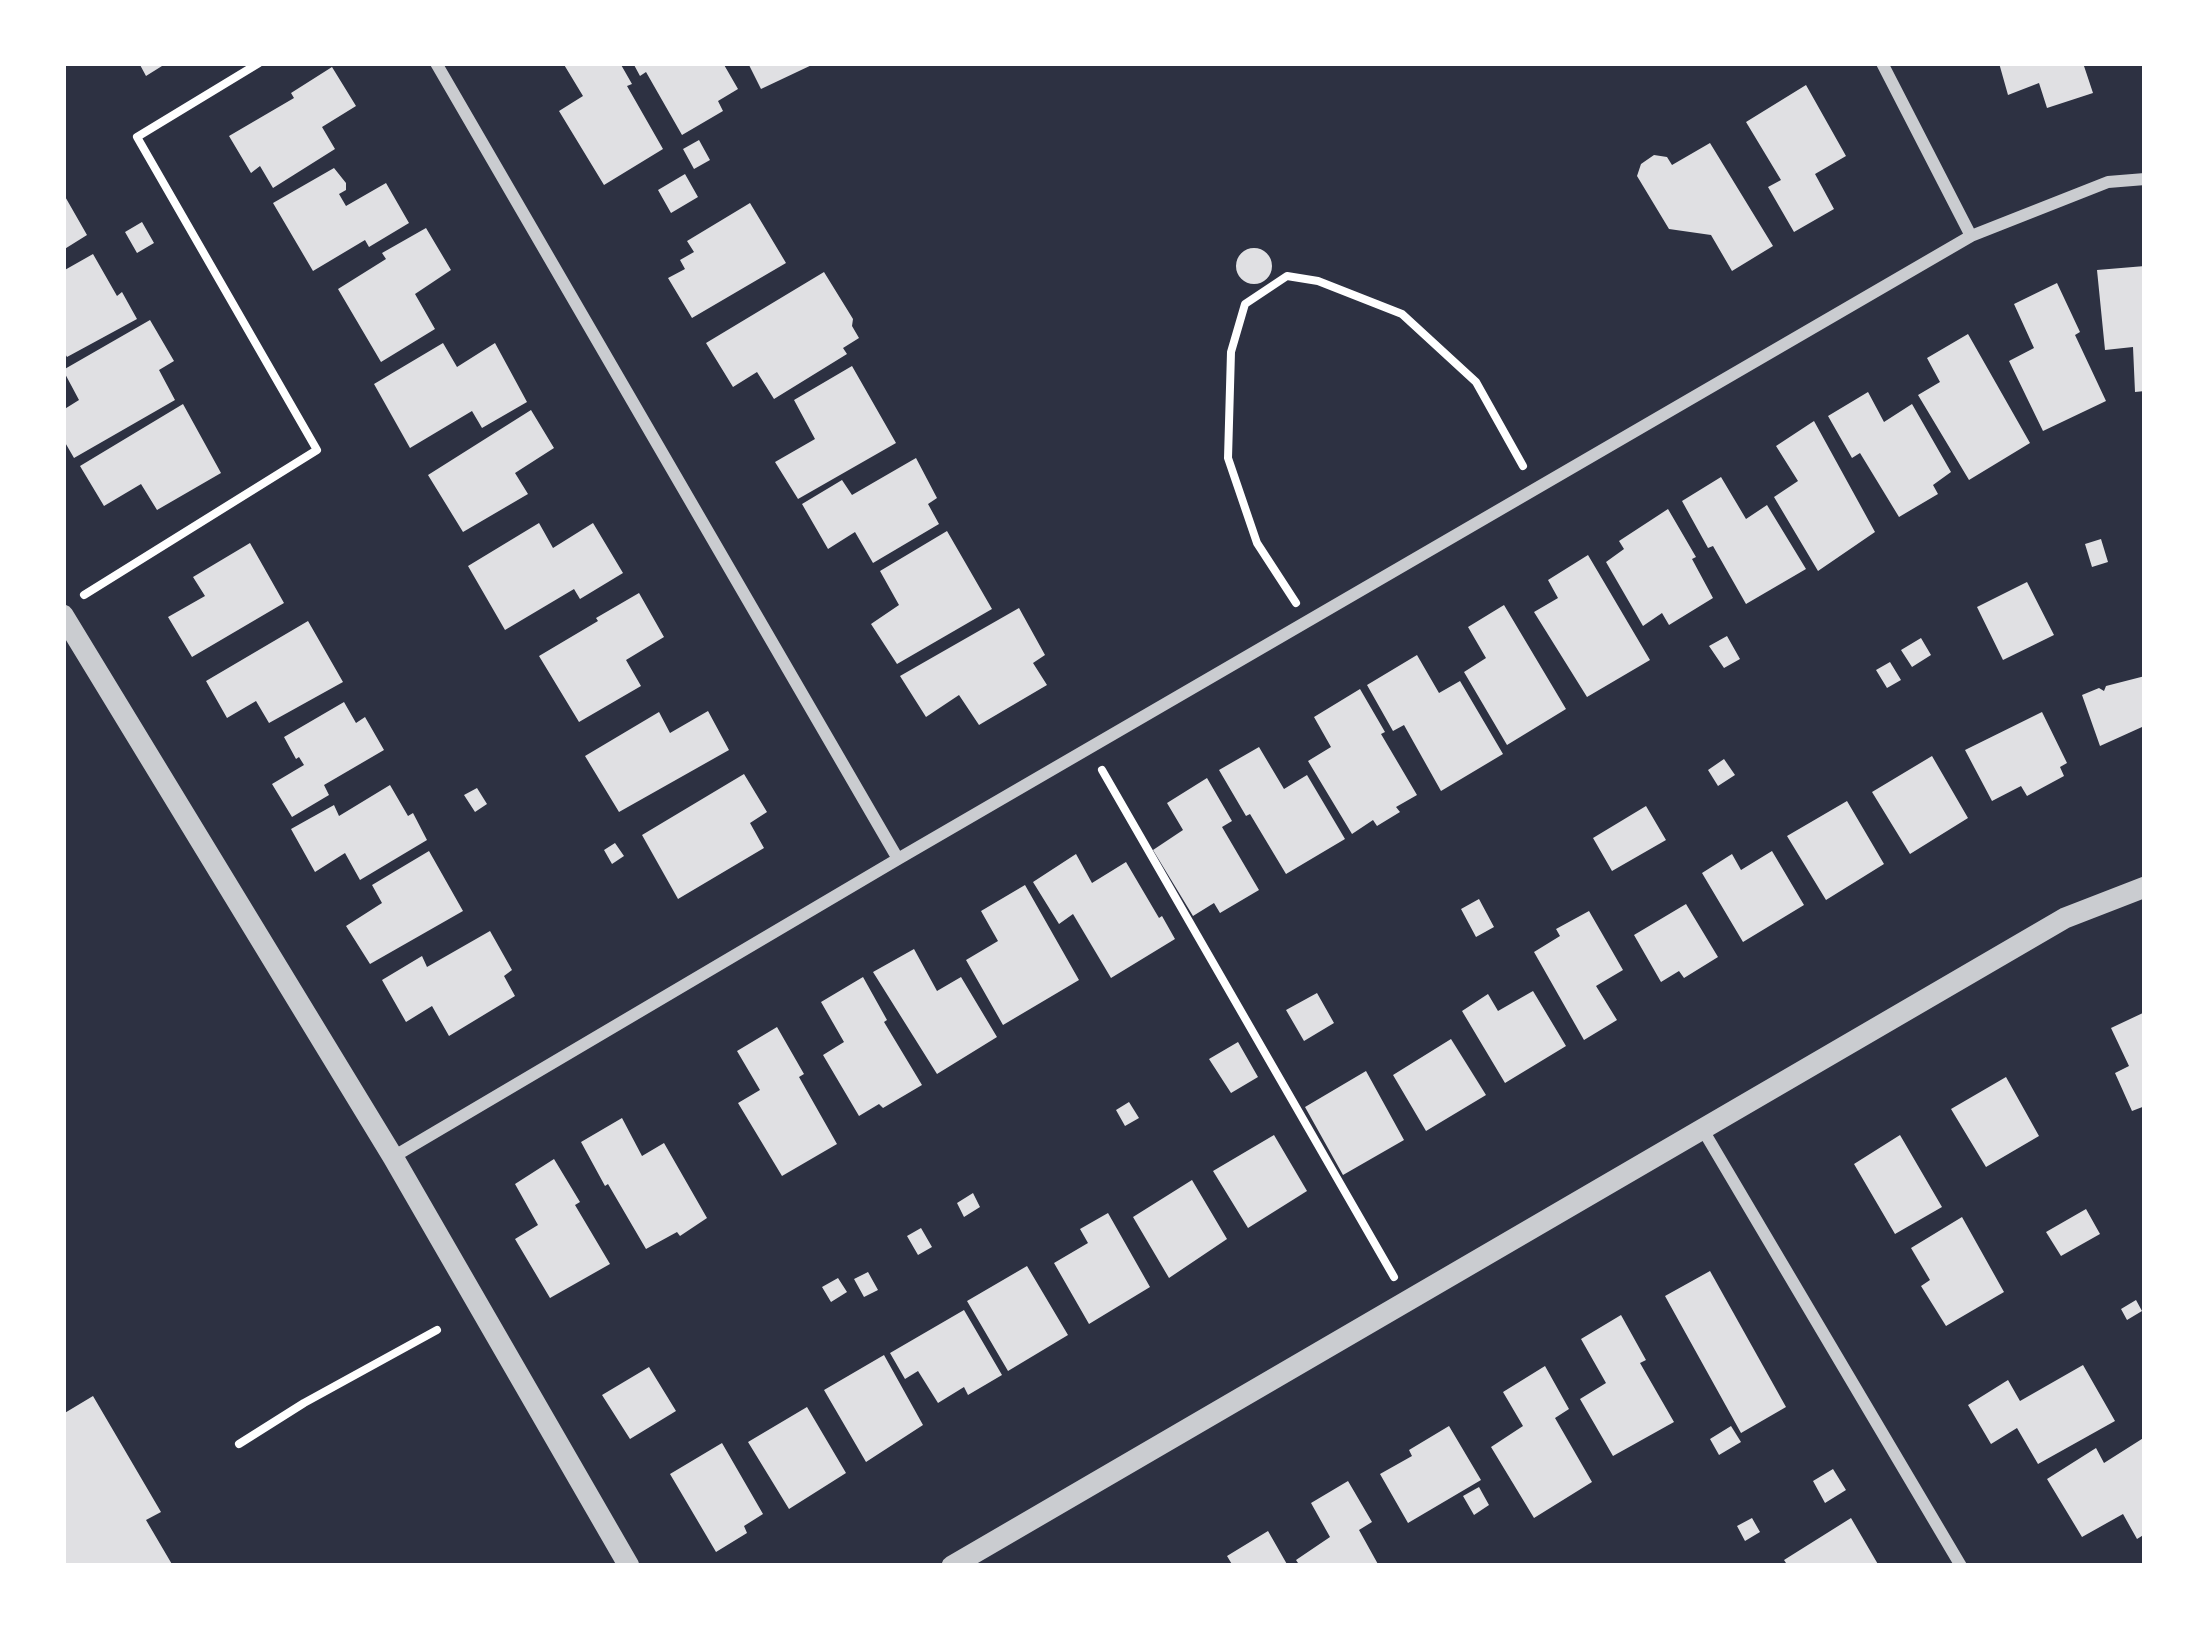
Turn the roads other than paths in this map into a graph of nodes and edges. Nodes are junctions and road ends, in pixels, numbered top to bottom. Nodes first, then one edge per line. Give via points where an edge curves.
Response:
1 (436, 63) edge
2 (1882, 63) edge
3 (2145, 179) edge
4 (1971, 236) junction
5 (71, 607) edge
6 (898, 859) junction
7 (2145, 887) edge
8 (1702, 1130) junction
9 (393, 1157) junction
10 (629, 1566) edge
11 (952, 1566) edge
12 (1961, 1566) edge

1 - 6 street
2 - 4 street
3 - 4 street via 2108,182
4 - 6 street
5 - 9 street
6 - 9 street
7 - 8 street via 2065,918
8 - 11 street
8 - 12 street
9 - 10 street

